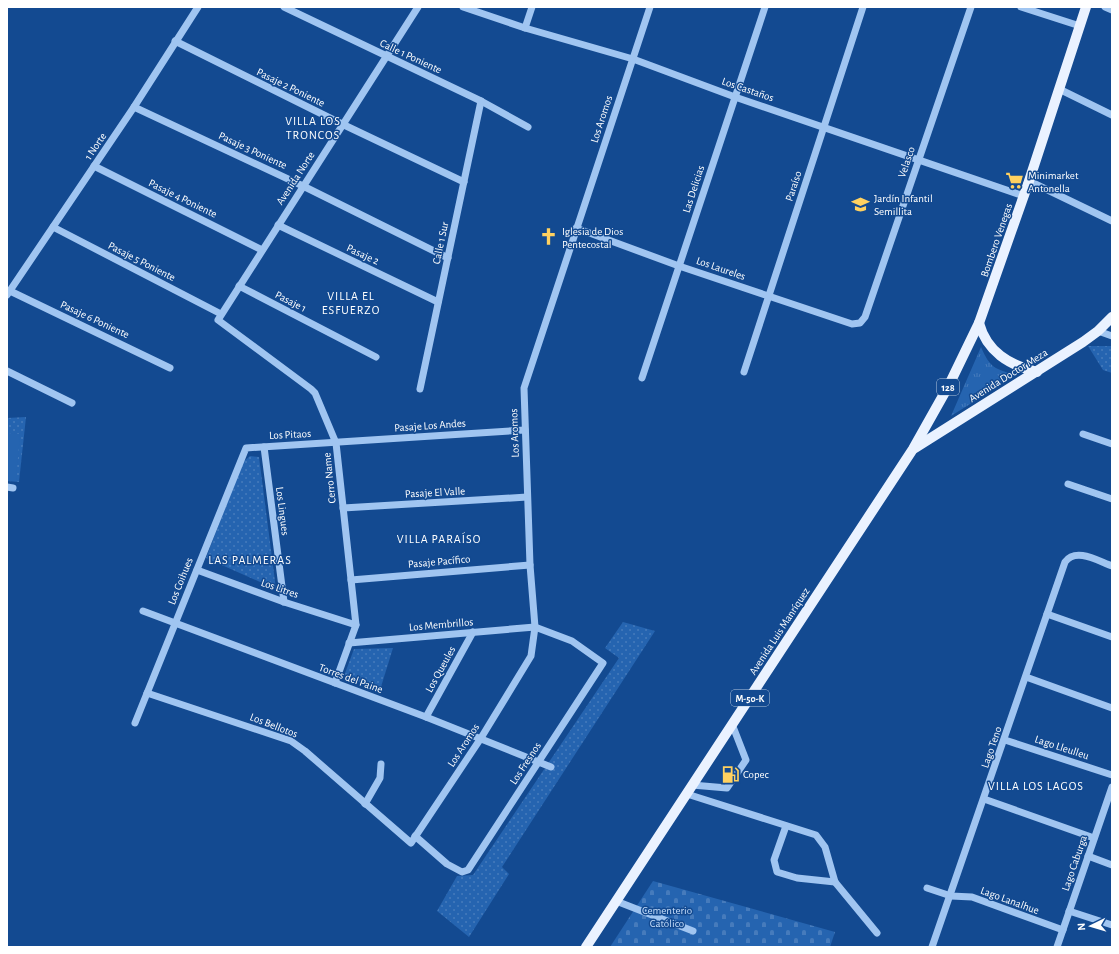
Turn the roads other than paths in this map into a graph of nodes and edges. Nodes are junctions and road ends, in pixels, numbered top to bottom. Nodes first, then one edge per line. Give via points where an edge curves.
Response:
1 (198, 7) edge
2 (284, 7) edge
3 (418, 7) edge
4 (463, 7) edge
5 (532, 7) edge
6 (650, 7) edge
7 (765, 7) edge
8 (863, 7) edge
9 (971, 7) edge
10 (1021, 7) edge
11 (1086, 7) edge
12 (1105, 7) edge
13 (1112, 10) edge
14 (1080, 26) junction
15 (525, 28) junction
16 (175, 41) junction
17 (385, 57) junction
18 (633, 59) junction
19 (1059, 89) junction
20 (735, 97) junction
21 (481, 101) junction
22 (134, 106) junction
23 (1112, 115) edge
24 (342, 124) junction
25 (528, 127) dead end
26 (824, 127) junction
27 (919, 159) junction
28 (94, 166) junction
29 (1029, 181) junction
30 (464, 182) junction
31 (303, 186) junction
32 (1024, 196) junction
33 (1112, 221) edge
34 (278, 226) junction
35 (53, 227) junction
36 (576, 228) junction
37 (262, 250) junction
38 (448, 258) junction
39 (679, 266) junction
40 (239, 286) junction
41 (8, 293) edge
42 (769, 296) junction
43 (438, 302) junction
44 (219, 317) junction
45 (1112, 317) edge
46 (860, 323) joint
47 (979, 323) junction
48 (1098, 331) junction
49 (1112, 336) edge
50 (376, 358) dead end
51 (170, 368) dead end
52 (7, 371) edge
53 (744, 372) dead end
54 (1036, 372) junction
55 (642, 378) dead end
56 (420, 389) dead end
57 (72, 403) dead end
58 (525, 430) junction
59 (1082, 434) dead end
60 (336, 442) junction
61 (1112, 444) edge
62 (264, 447) junction
63 (246, 448) joint
64 (913, 449) junction
65 (1068, 484) dead end
66 (528, 497) junction
67 (1112, 499) edge
68 (343, 508) junction
69 (530, 565) junction
70 (1112, 566) edge
71 (197, 570) junction
72 (351, 580) junction
73 (284, 602) junction
74 (143, 612) dead end
75 (1047, 614) junction
76 (175, 624) junction
77 (356, 625) junction
78 (534, 627) junction
79 (473, 632) junction
80 (1112, 637) edge
81 (349, 643) junction
82 (1026, 678) junction
83 (334, 683) junction
84 (147, 694) junction
85 (1112, 708) edge
86 (426, 717) junction
87 (135, 723) dead end
88 (732, 724) junction
89 (481, 738) junction
90 (1005, 740) junction
91 (539, 763) junction
92 (381, 764) dead end
93 (551, 767) dead end
94 (1112, 775) edge
95 (692, 785) junction
96 (1112, 787) edge
97 (687, 794) junction
98 (984, 799) junction
99 (365, 804) junction
100 (1109, 805) edge
101 (786, 826) junction
102 (416, 836) junction
103 (1094, 838) junction
104 (411, 843) joint
105 (1088, 856) junction
106 (1112, 864) edge
107 (835, 882) junction
108 (926, 888) dead end
109 (951, 896) junction
110 (616, 901) junction
111 (1069, 911) junction
112 (1112, 925) edge
113 (1063, 930) junction
114 (693, 931) dead end
115 (877, 933) dead end
116 (586, 947) edge
117 (932, 947) edge
118 (1057, 947) edge

1 - 16 street, 1 Norte
2 - 17 street, Calle 1 Poniente
3 - 17 street, Avenida Norte
4 - 15 street, Los Castaños
5 - 15 street
6 - 18 street, Los Aromos
7 - 20 street, Las Delicias
8 - 26 street, Paraíso
9 - 27 street, Velasco
10 - 14 street
11 - 14 main road, Bombero Venegas / 128
12 - 13 street
14 - 19 main road, Bombero Venegas / 128
15 - 18 street, Los Castaños
16 - 22 street, 1 Norte
16 - 24 street, Pasaje 2 Poniente
17 - 21 street, Calle 1 Poniente
17 - 24 street, Avenida Norte
18 - 20 street, Los Castaños
18 - 36 street, Los Aromos
19 - 23 street
19 - 29 main road, Bombero Venegas / 128
20 - 26 street, Los Castaños
20 - 39 street, Las Delicias
21 - 25 street, Calle 1 Poniente
21 - 30 street, Calle 1 Sur
22 - 28 street, 1 Norte
22 - 31 street, Pasaje 3 Poniente
24 - 30 street, Pasaje 2 Poniente
24 - 31 street, Avenida Norte
26 - 27 street, Los Castaños
26 - 42 street, Paraíso
27 - 32 street, Los Castaños
27 - 46 street, Velasco via 865,318
28 - 35 street, 1 Norte
28 - 37 street, Pasaje 4 Poniente
29 - 32 main road, Bombero Venegas / 128
29 - 33 street
30 - 38 street, Calle 1 Sur
31 - 34 street, Avenida Norte
31 - 38 street, Pasaje 3 Poniente
32 - 47 main road, Bombero Venegas / 128
34 - 37 street, Avenida Norte
34 - 43 street, Pasaje 2
35 - 41 street, 1 Norte
35 - 44 street, Pasaje 5 Poniente
36 - 39 street, Los Laureles
36 - 58 street, Los Aromos via 524,388
37 - 40 street, Avenida Norte
38 - 43 street, Calle 1 Sur
39 - 42 street, Los Laureles
39 - 55 street, Las Delicias
40 - 44 street, Avenida Norte
40 - 50 street, Pasaje 1
41 - 51 street, Pasaje 6 Poniente
42 - 46 street, Los Laureles via 852,324
42 - 53 street, Paraíso
43 - 56 street, Calle 1 Sur
44 - 60 street, Cerro Name via 315,393
45 - 48 main road, Avenida Doctor Meza
47 - 54 main road via 984,337 997,353 1014,364
47 - 64 main road, Bombero Venegas / 128 via 949,385
48 - 49 street
48 - 54 main road, Avenida Doctor Meza
52 - 57 street
54 - 64 main road, Avenida Doctor Meza
58 - 60 street, Pasaje Los Andes
58 - 66 street, Los Aromos
59 - 61 street
60 - 62 street, Los Pitaos
60 - 68 street, Cerro Name
62 - 63 street, Los Pitaos
62 - 73 street, Los Lingues
63 - 71 street, Los Coihues
64 - 88 main road, Avenida Luis Manríquez / M-50-K
65 - 67 street
66 - 68 street, Pasaje El Valle
66 - 69 street, Los Aromos
68 - 72 street, Cerro Name
69 - 72 street, Pasaje Pacífico
69 - 78 street, Los Aromos
70 - 75 street, Lago Teno via 1080,555 1072,556 1065,562
71 - 73 street, Los Litres
71 - 76 street, Los Coihues
72 - 77 street, Cerro Name
73 - 77 street, Los Litres
74 - 76 street, Torres del Paine
75 - 80 street
75 - 82 street, Lago Teno
76 - 83 street, Torres del Paine
76 - 84 street, Los Coihues
77 - 81 street, Cerro Name
78 - 79 street, Los Membrillos
78 - 89 street, Los Aromos via 529,662
78 - 91 street, Los Fresnos via 572,641 603,663
79 - 81 street, Los Membrillos
79 - 86 street, Los Queules
81 - 83 street, Cerro Name
82 - 85 street
82 - 90 street, Lago Teno
83 - 86 street, Torres del Paine
84 - 87 street, Los Coihues
84 - 99 street, Los Bellotos via 291,741
86 - 89 street, Torres del Paine
88 - 95 main road, Avenida Luis Manríquez / M-50-K
88 - 95 street via 746,760 727,788
89 - 91 street, Torres del Paine
89 - 102 street, Los Aromos
90 - 94 street, Lago Lleulleu
90 - 98 street, Lago Teno
91 - 93 street, Torres del Paine
91 - 102 street, Los Fresnos via 471,867 462,872 446,864
92 - 99 street via 380,778
95 - 97 main road, Avenida Luis Manríquez / M-50-K
96 - 100 street, Lago Caburga
97 - 101 street
97 - 110 main road, Avenida Luis Manríquez / M-50-K
98 - 103 street
98 - 109 street, Lago Teno
99 - 104 street, Los Bellotos
100 - 103 street, Lago Caburga
101 - 107 street via 816,835 826,847
101 - 107 street via 774,860 777,872 797,878
102 - 104 street, Los Aromos
103 - 105 street, Lago Caburga
105 - 106 street
105 - 111 street, Lago Caburga
107 - 115 street
108 - 109 street, Lago Lanalhue
109 - 113 street, Lago Lanalhue via 972,898
109 - 117 street, Lago Teno
110 - 114 street
110 - 116 main road, Avenida Luis Manríquez / M-50-K
111 - 112 street
111 - 113 street, Lago Caburga
113 - 118 street, Lago Caburga

